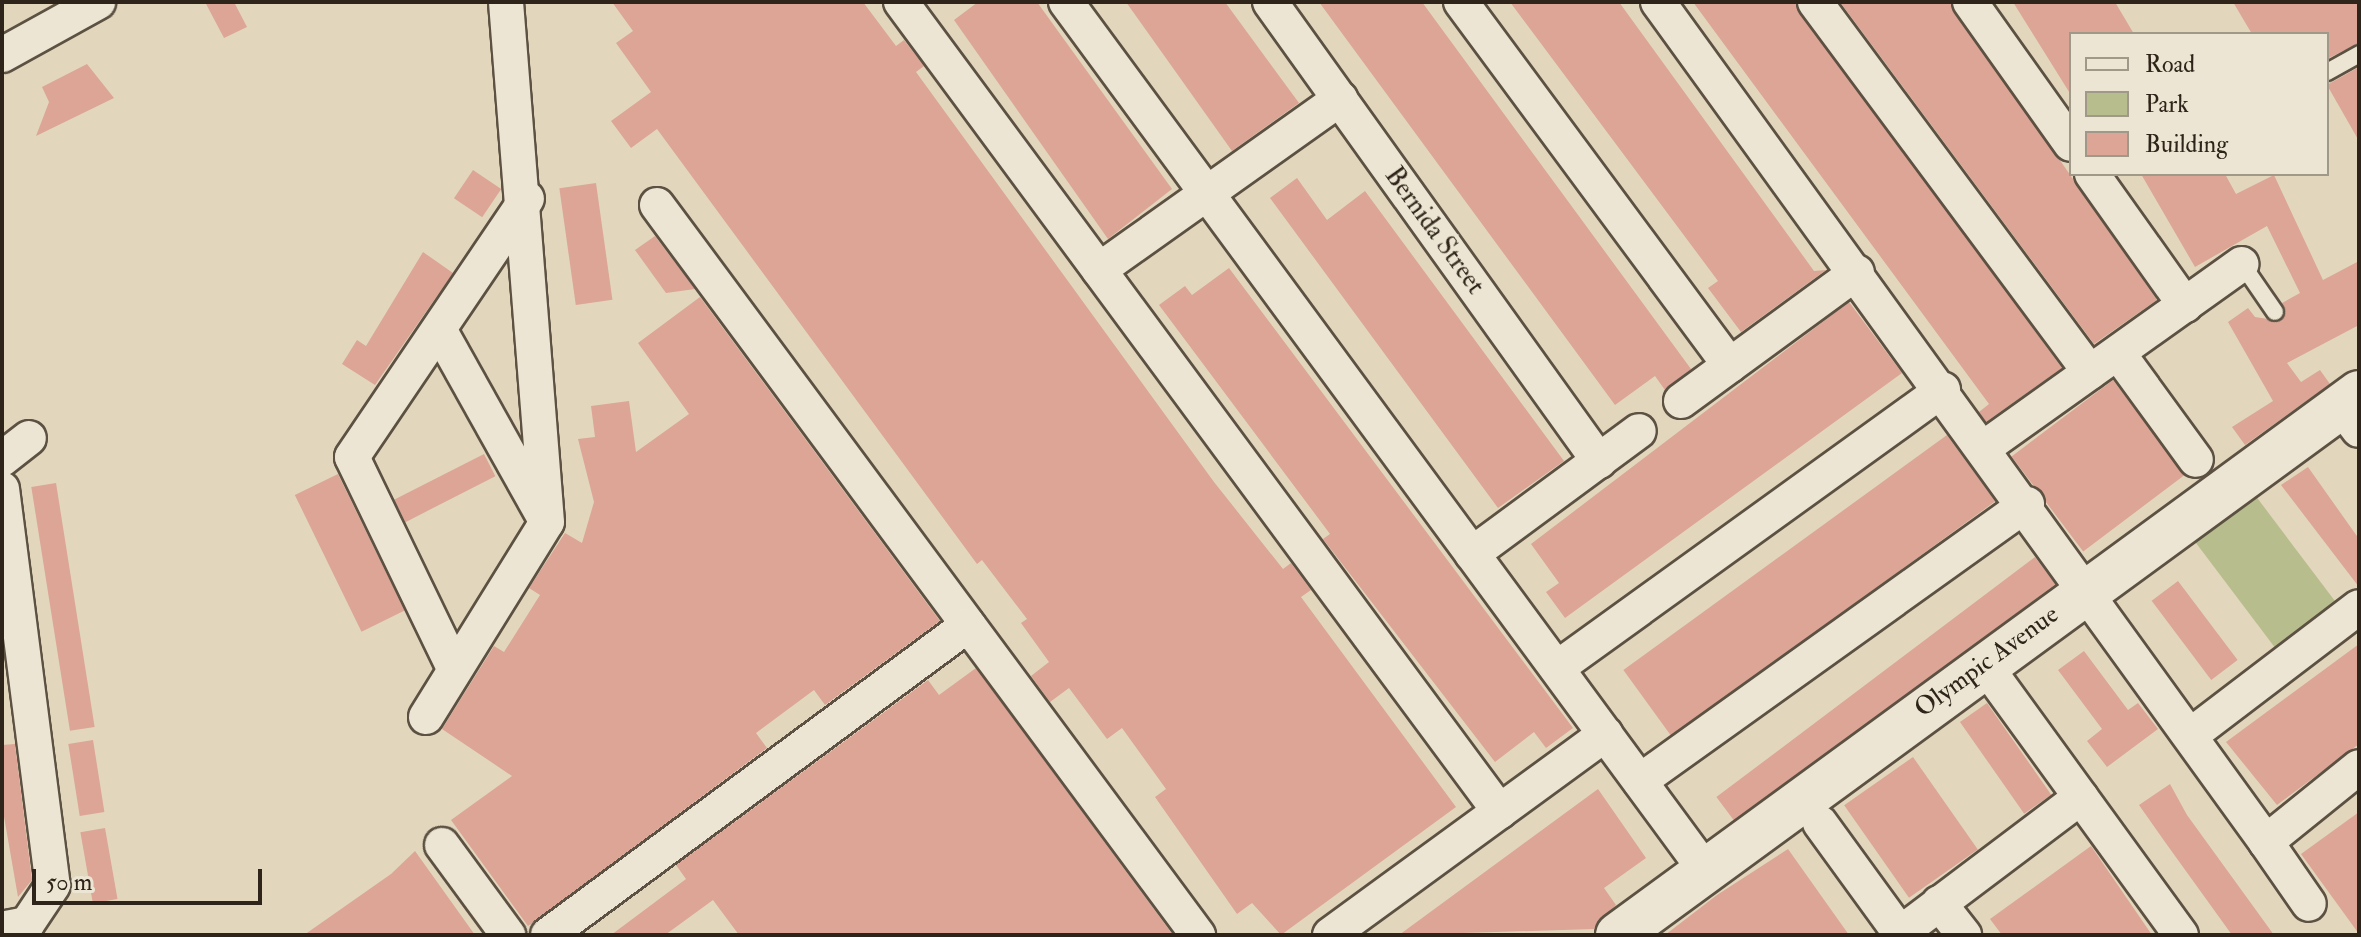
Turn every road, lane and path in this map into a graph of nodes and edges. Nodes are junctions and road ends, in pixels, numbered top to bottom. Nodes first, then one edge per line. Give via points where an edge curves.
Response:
1 (98, 2) edge
2 (506, 2) edge
3 (901, 2) edge
4 (1066, 2) edge
5 (1270, 2) edge
6 (1461, 2) edge
7 (1658, 2) edge
8 (1815, 2) edge
9 (1970, 2) edge
10 (2359, 54) edge
11 (2, 55) edge
12 (2329, 71) edge
13 (1340, 99) junction
14 (2069, 141) edge
15 (2093, 176) edge
16 (1206, 192) junction
17 (527, 199) junction
18 (657, 205) dead end
19 (2242, 264) joint
20 (1099, 270) junction
21 (1857, 272) junction
22 (2185, 305) junction
23 (2275, 312) dead end
24 (440, 331) junction
25 (2118, 353) junction
26 (1730, 365) junction
27 (2090, 372) junction
28 (1943, 390) junction
29 (1681, 401) dead end
30 (2353, 409) edge
31 (1639, 431) dead end
32 (29, 438) dead end
33 (1985, 447) junction
34 (2, 459) edge
35 (2196, 460) dead end
36 (1599, 461) junction
37 (2, 489) edge
38 (2027, 504) junction
39 (547, 522) junction
40 (1472, 554) junction
41 (2087, 587) junction
42 (2359, 607) edge
43 (968, 625) junction
44 (1984, 664) junction
45 (454, 668) junction
46 (1557, 668) junction
47 (426, 717) dead end
48 (1606, 734) junction
49 (2191, 735) junction
50 (2359, 767) edge
51 (1640, 781) junction
52 (2081, 797) junction
53 (1500, 812) junction
54 (1820, 823) dead end
55 (2266, 842) junction
56 (442, 845) dead end
57 (1705, 870) junction
58 (1939, 903) junction
59 (2309, 904) dead end
60 (2, 929) edge
61 (1899, 934) edge
62 (508, 935) edge
63 (548, 935) edge
64 (1198, 935) edge
65 (1330, 935) edge
66 (1618, 935) edge
67 (1964, 935) edge
68 (2181, 935) edge

1 - 11 street
2 - 17 street
3 - 20 street
4 - 16 street
5 - 13 street, Bernida Street
6 - 26 street
7 - 21 street
8 - 27 street
9 - 14 street
10 - 12 lane
13 - 16 street
13 - 36 street, Bernida Street
15 - 22 street
16 - 20 street
16 - 40 street
17 - 24 street
17 - 39 street
18 - 43 street
19 - 22 street
19 - 23 lane
20 - 53 street
21 - 26 street
21 - 28 street
22 - 25 street
24 - 39 street
24 - 45 street via 352,457
25 - 27 street
25 - 35 street
26 - 29 street
27 - 33 street
28 - 33 street
28 - 46 street
30 - 41 street, Olympic Avenue
31 - 36 street
32 - 34 street
33 - 38 street
36 - 40 street
37 - 60 street via 53,885 27,924
38 - 41 street
38 - 51 street
39 - 45 street
40 - 46 street
41 - 44 street, Olympic Avenue
41 - 49 street
42 - 49 street
43 - 63 street
43 - 64 street
44 - 52 street
44 - 57 street, Olympic Avenue
45 - 47 street
46 - 48 street
48 - 51 street
48 - 53 street
49 - 55 street
50 - 55 street
51 - 57 street
52 - 58 street
52 - 68 street
53 - 65 street
54 - 61 street
55 - 59 street
56 - 62 street
57 - 66 street, Olympic Avenue
58 - 61 street
58 - 67 street

